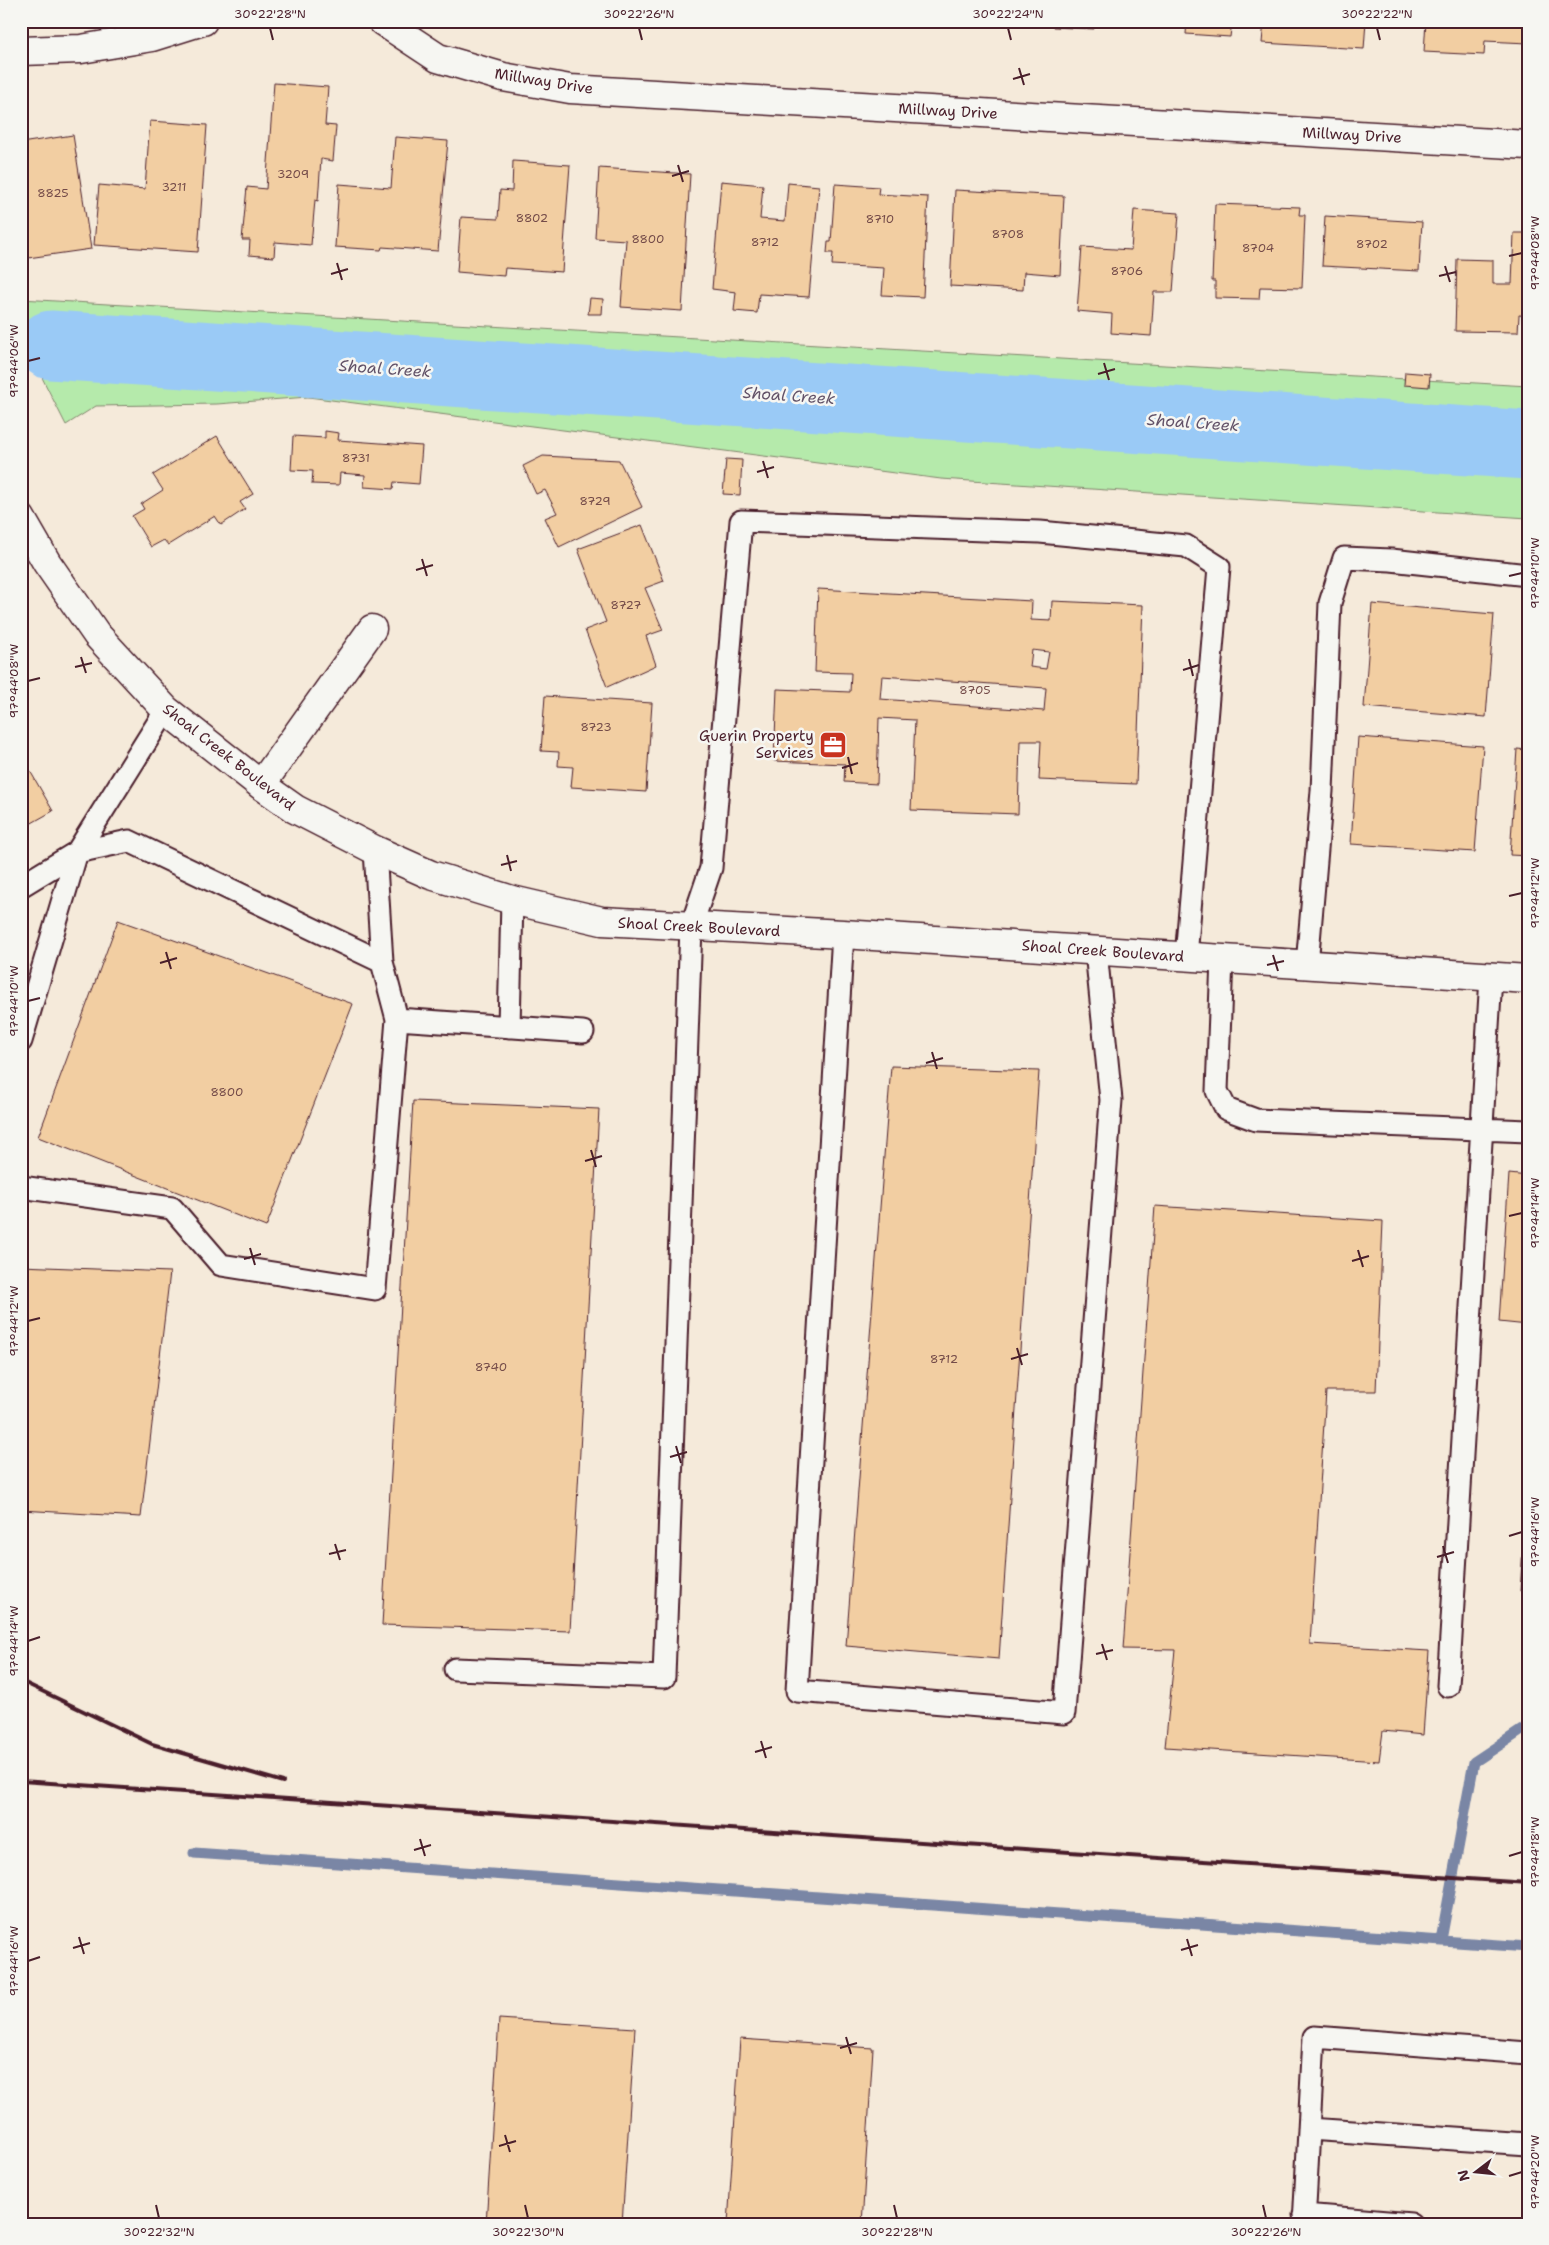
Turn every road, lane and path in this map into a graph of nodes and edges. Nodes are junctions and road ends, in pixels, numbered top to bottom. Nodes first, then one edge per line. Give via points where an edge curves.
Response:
1 (203, 21) edge
2 (382, 21) edge
3 (21, 51) edge
4 (1528, 145) edge
5 (21, 518) edge
6 (1528, 575) edge
7 (372, 628) dead end
8 (166, 710) junction
9 (260, 785) junction
10 (376, 850) junction
11 (77, 852) junction
12 (21, 886) edge
13 (512, 900) junction
14 (691, 927) junction
15 (843, 934) junction
16 (1096, 951) junction
17 (1186, 957) junction
18 (1222, 959) junction
19 (382, 962) junction
20 (1307, 965) junction
21 (1491, 977) junction
22 (1528, 979) edge
23 (397, 1019) junction
24 (509, 1027) junction
25 (583, 1032) dead end
26 (21, 1041) edge
27 (1482, 1129) junction
28 (1528, 1131) edge
29 (21, 1187) edge
30 (455, 1669) dead end
31 (1448, 1686) dead end
32 (1528, 2053) edge
33 (1309, 2129) junction
34 (1528, 2144) edge
35 (1304, 2219) edge
36 (1411, 2224) edge

1 - 3 street via 152,37 81,49
2 - 4 street, Millway Drive via 438,58 503,77 570,89
5 - 8 street, Shoal Creek Boulevard via 47,564 97,635
6 - 20 lane via 1344,558 1330,603 1322,791
7 - 9 street
8 - 9 street, Shoal Creek Boulevard
8 - 11 lane
9 - 10 street, Shoal Creek Boulevard via 295,809
10 - 13 street, Shoal Creek Boulevard via 431,875
10 - 19 lane
11 - 12 lane
11 - 19 lane via 129,840
11 - 26 lane
13 - 14 street, Shoal Creek Boulevard via 602,921
13 - 24 lane
14 - 15 street, Shoal Creek Boulevard
14 - 17 lane via 712,868 741,521 1040,532 1186,546 1219,567
14 - 30 lane via 664,1677
15 - 16 street, Shoal Creek Boulevard
15 - 16 lane via 797,1691 1064,1713 1111,1100
16 - 17 street, Shoal Creek Boulevard
17 - 18 street, Shoal Creek Boulevard
18 - 20 street, Shoal Creek Boulevard
18 - 27 lane via 1217,1091 1226,1110 1256,1120
19 - 23 lane
20 - 21 street, Shoal Creek Boulevard
21 - 22 street, Shoal Creek Boulevard
21 - 27 lane
23 - 24 lane
23 - 29 lane via 374,1289 222,1265 172,1208
24 - 25 lane
27 - 28 lane
27 - 31 lane
32 - 33 lane via 1314,2037
33 - 34 lane
33 - 35 lane
35 - 36 lane

